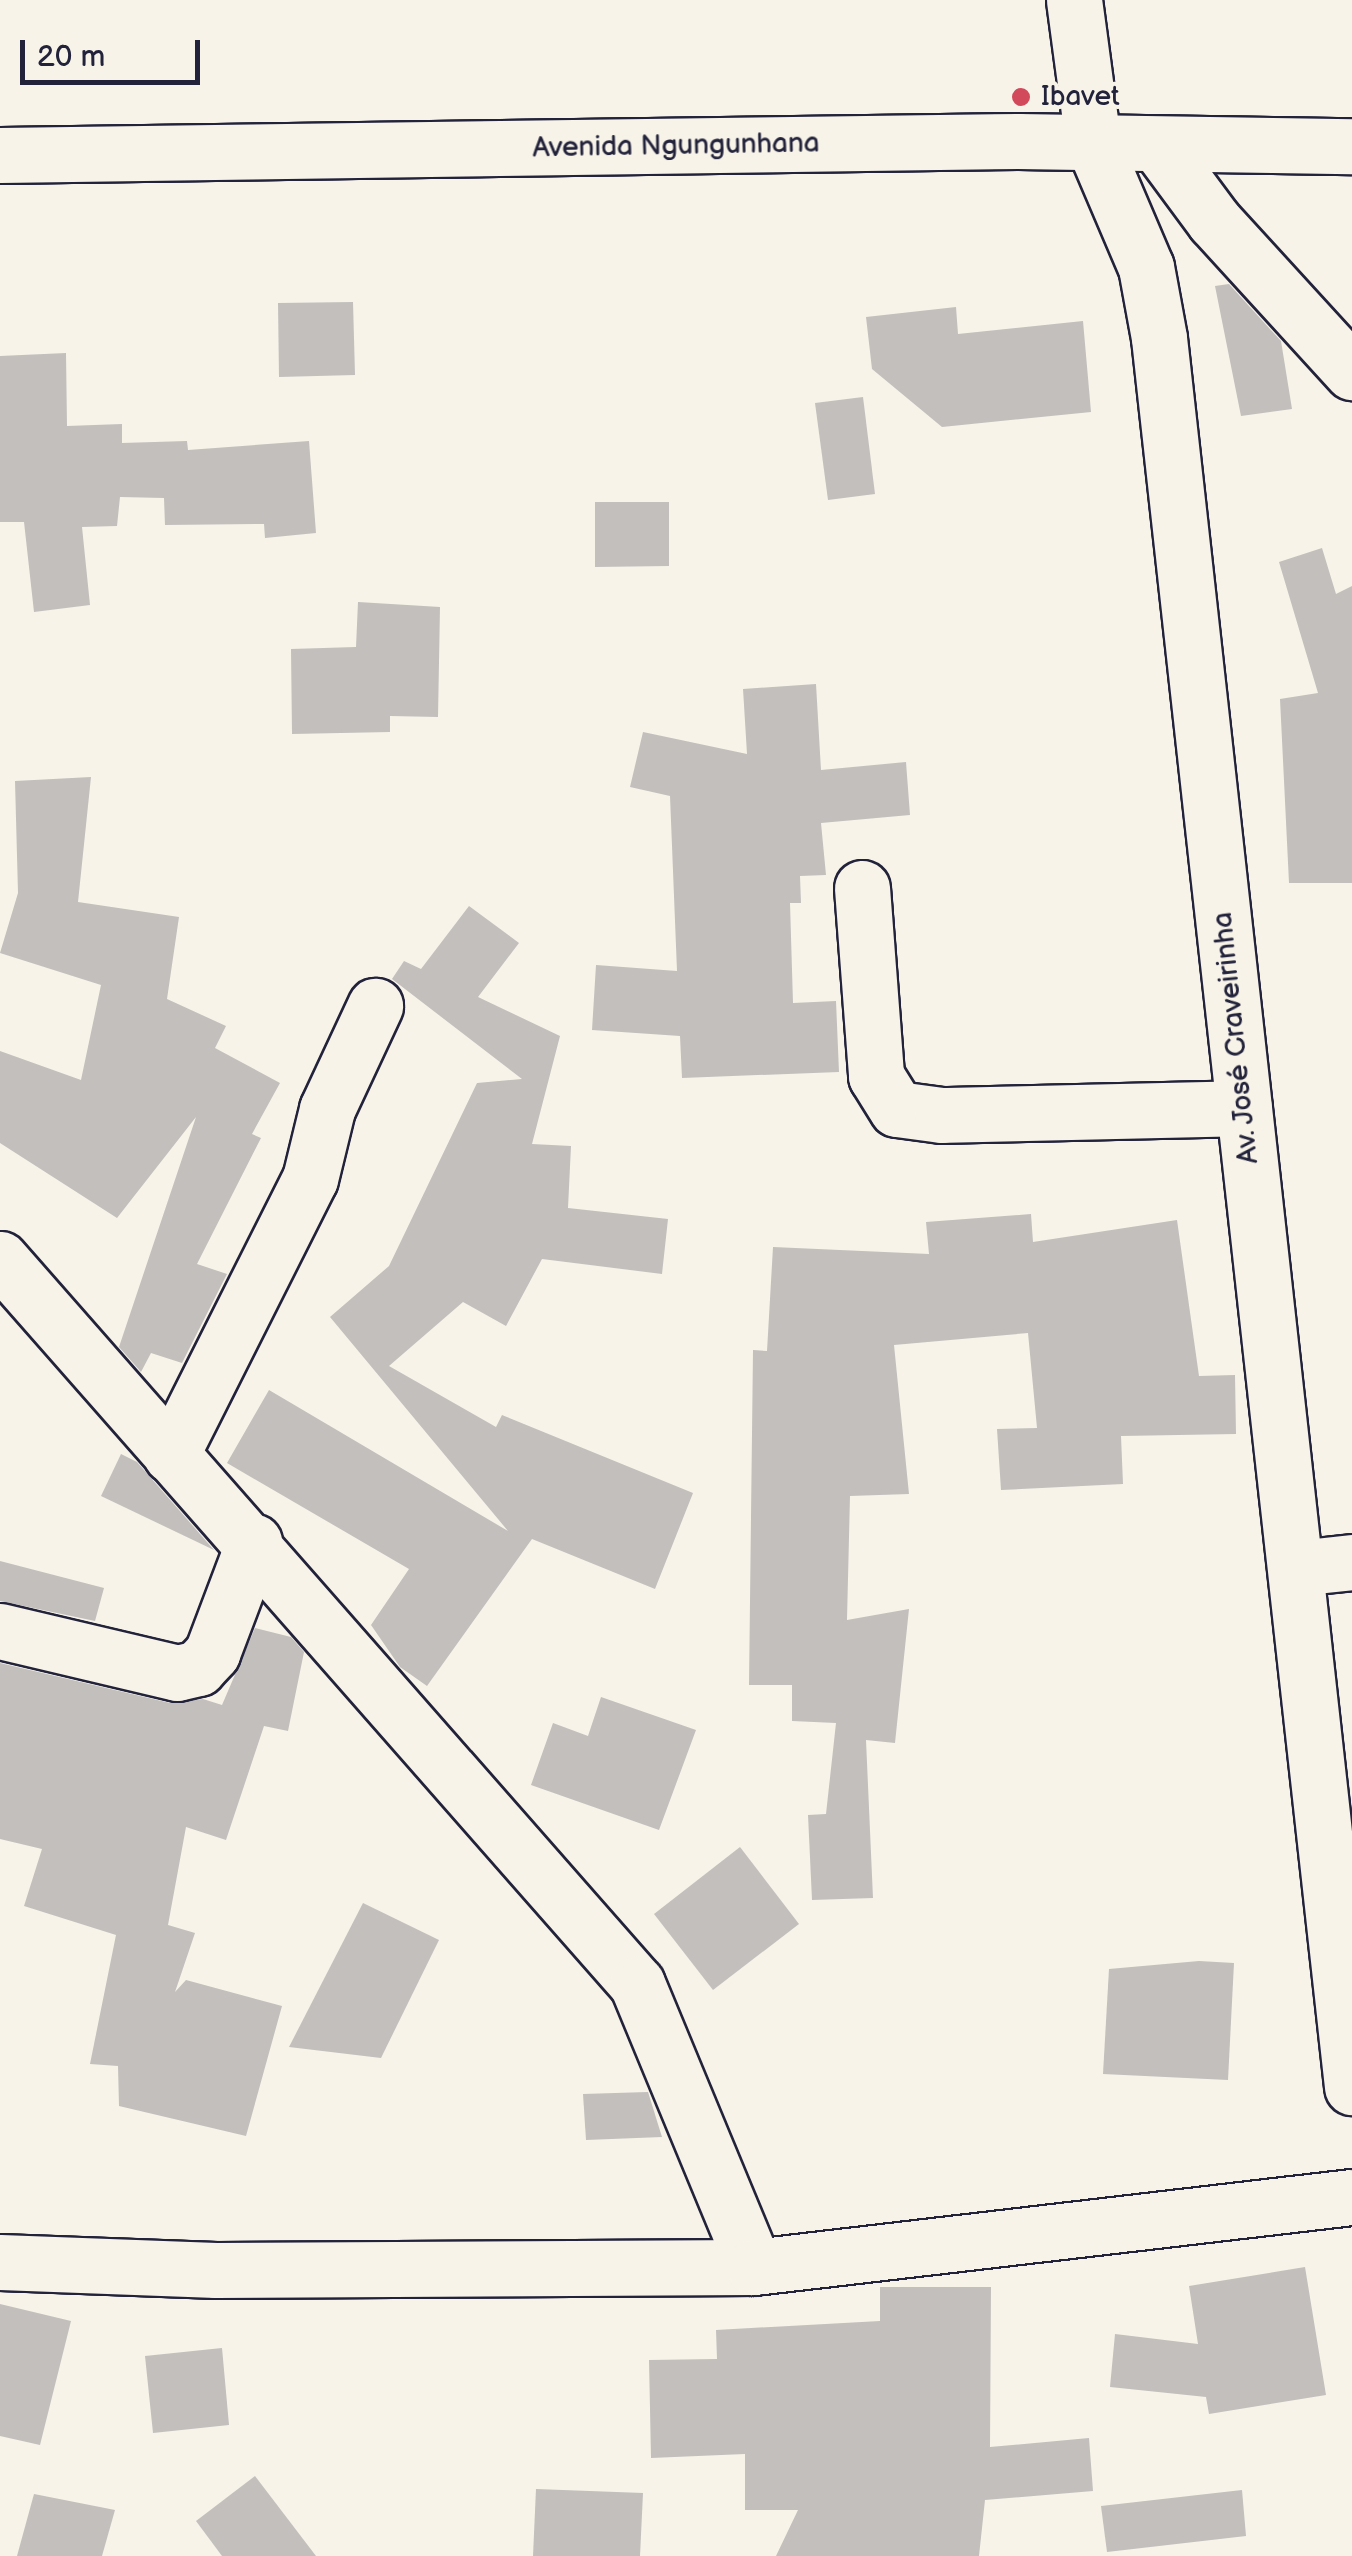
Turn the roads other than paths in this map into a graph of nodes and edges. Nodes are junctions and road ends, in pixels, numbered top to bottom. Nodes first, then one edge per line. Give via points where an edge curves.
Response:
1 (1074, 0) edge
2 (1093, 142) junction
3 (1157, 144) junction
4 (1352, 146) edge
5 (0, 155) edge
6 (1352, 372) edge
7 (862, 888) dead end
8 (374, 1006) dead end
9 (1244, 1108) junction
10 (0, 1259) edge
11 (171, 1454) junction
12 (254, 1542) junction
13 (1352, 1562) edge
14 (1297, 1568) junction
15 (0, 1630) edge
16 (1352, 2087) edge
17 (1352, 2198) edge
18 (0, 2262) edge
19 (754, 2266) junction

1 - 2 street, Av. José Craveirinha
2 - 3 street, Avenida Ngungunhana
2 - 5 street, Avenida Ngungunhana
2 - 9 street, Av. José Craveirinha via 1146,267 1159,338
3 - 4 street, Avenida Ngungunhana
3 - 6 street via 1214,221
7 - 9 street via 876,1076 898,1109 942,1116
8 - 11 street via 327,1109 310,1179
9 - 14 street, Av. José Craveirinha
10 - 11 street
11 - 12 street
12 - 15 street via 212,1653 198,1668 177,1673
12 - 19 street via 638,1984
13 - 14 street
14 - 16 street, Av. José Craveirinha
17 - 19 street
18 - 19 street via 216,2270

